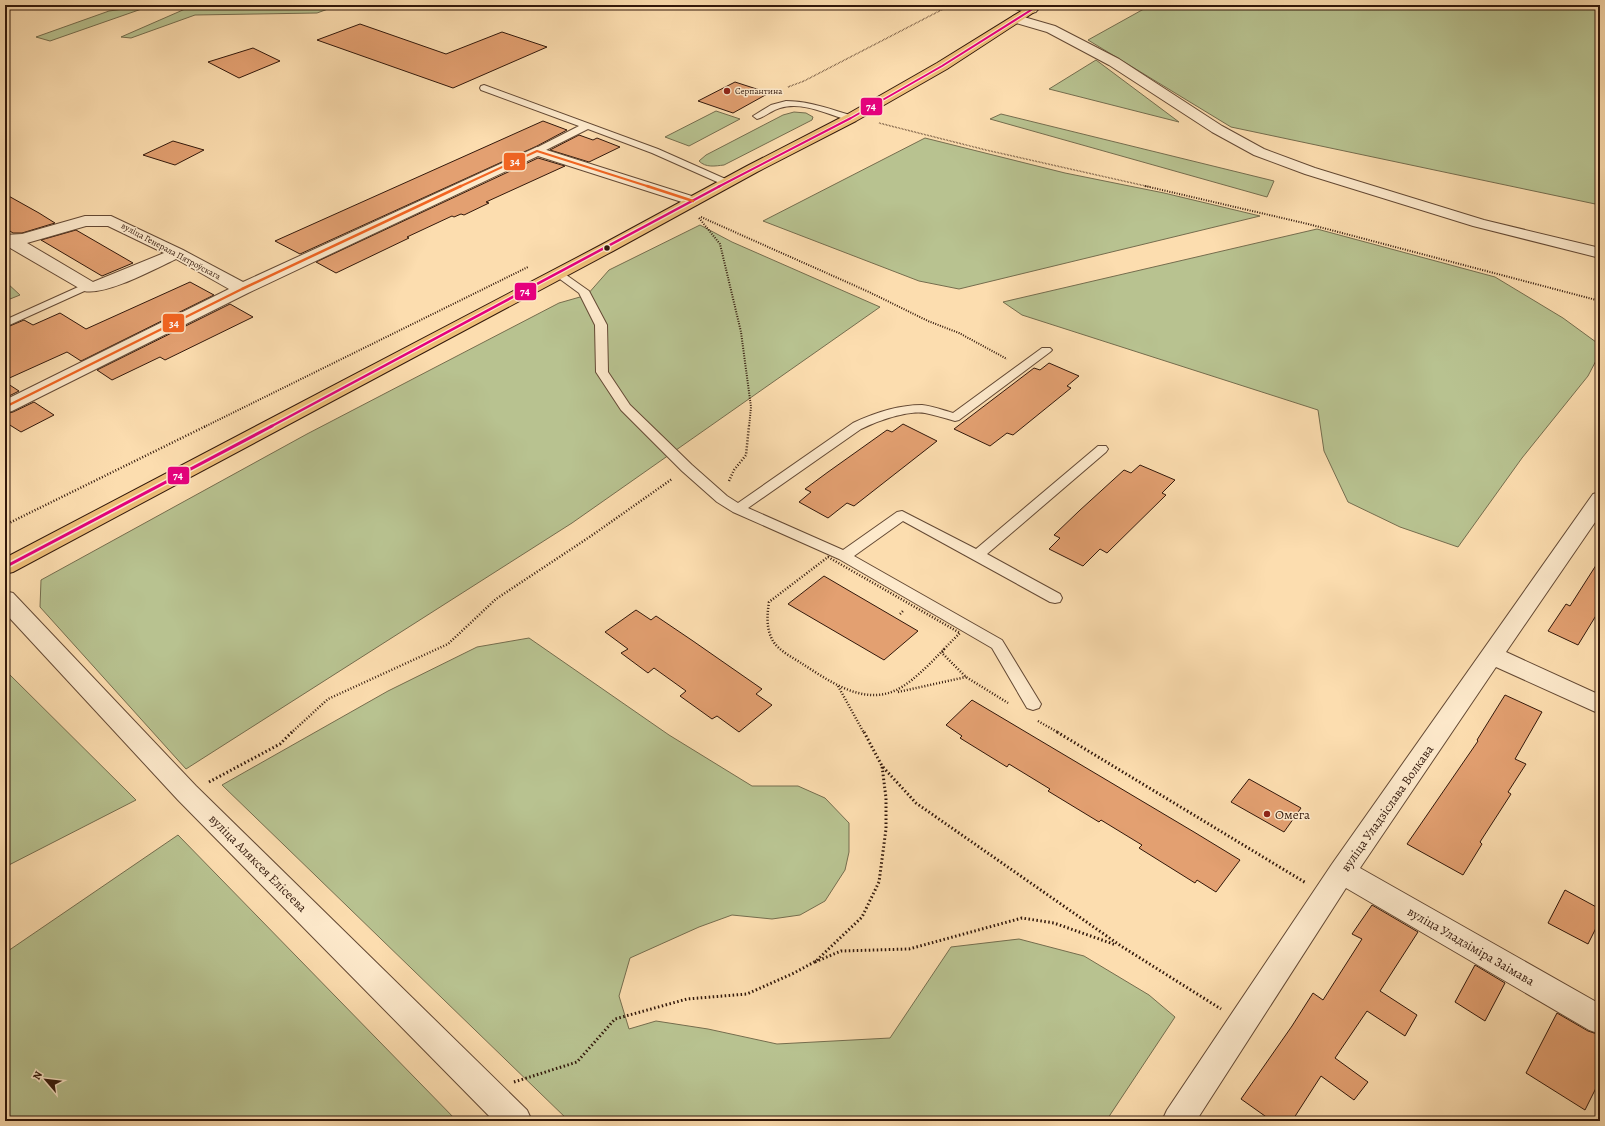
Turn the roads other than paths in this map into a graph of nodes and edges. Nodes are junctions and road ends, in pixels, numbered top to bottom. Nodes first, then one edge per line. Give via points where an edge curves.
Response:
1 (1036, 6) edge
2 (1015, 12) edge
3 (484, 88) dead end
4 (757, 116) dead end
5 (851, 118) junction
6 (587, 126) junction
7 (536, 151) junction
8 (727, 183) junction
9 (693, 201) junction
10 (8, 240) edge
11 (177, 253) junction
12 (1600, 253) edge
13 (558, 274) junction
14 (86, 286) junction
15 (242, 289) junction
16 (5, 324) edge
17 (1046, 350) dead end
18 (5, 407) edge
19 (1102, 449) dead end
20 (1600, 501) edge
21 (738, 509) junction
22 (844, 556) junction
23 (977, 556) junction
24 (5, 567) edge
25 (1054, 598) dead end
26 (5, 599) edge
27 (1493, 656) junction
28 (1600, 706) edge
29 (1033, 711) road end
30 (1342, 872) junction
31 (1600, 1020) edge
32 (516, 1121) edge
33 (1178, 1121) edge

1 - 2 main road
2 - 5 main road via 942,66
2 - 12 street via 1114,62 1217,129 1259,152 1310,171 1472,221
3 - 6 lane
4 - 5 lane via 778,106 796,104
5 - 8 main road
6 - 7 lane
6 - 8 lane via 655,151
7 - 9 street
7 - 15 street
8 - 9 main road
9 - 13 main road
10 - 11 street, вуліца Генерала Пятроўскага via 35,236 74,223 104,220 118,223
10 - 14 street
11 - 14 street via 100,286
11 - 15 street, вуліца Генерала Пятроўскага
13 - 21 lane via 584,291 601,325 602,372 625,407 687,468 722,499
13 - 24 main road
14 - 16 lane
15 - 18 street
17 - 21 lane via 956,417 923,409 886,414 866,421
19 - 23 lane
20 - 27 street, вуліца Уладзіслава Волкава
21 - 22 lane
22 - 23 lane via 902,515
22 - 29 lane via 997,644
23 - 25 lane
26 - 32 street, вуліца Аляксея Елісеева via 187,793
27 - 28 street
27 - 30 street, вуліца Уладзіслава Волкава
30 - 31 street, вуліца Уладзіміра Заімава
30 - 33 street, вуліца Уладзіслава Волкава

